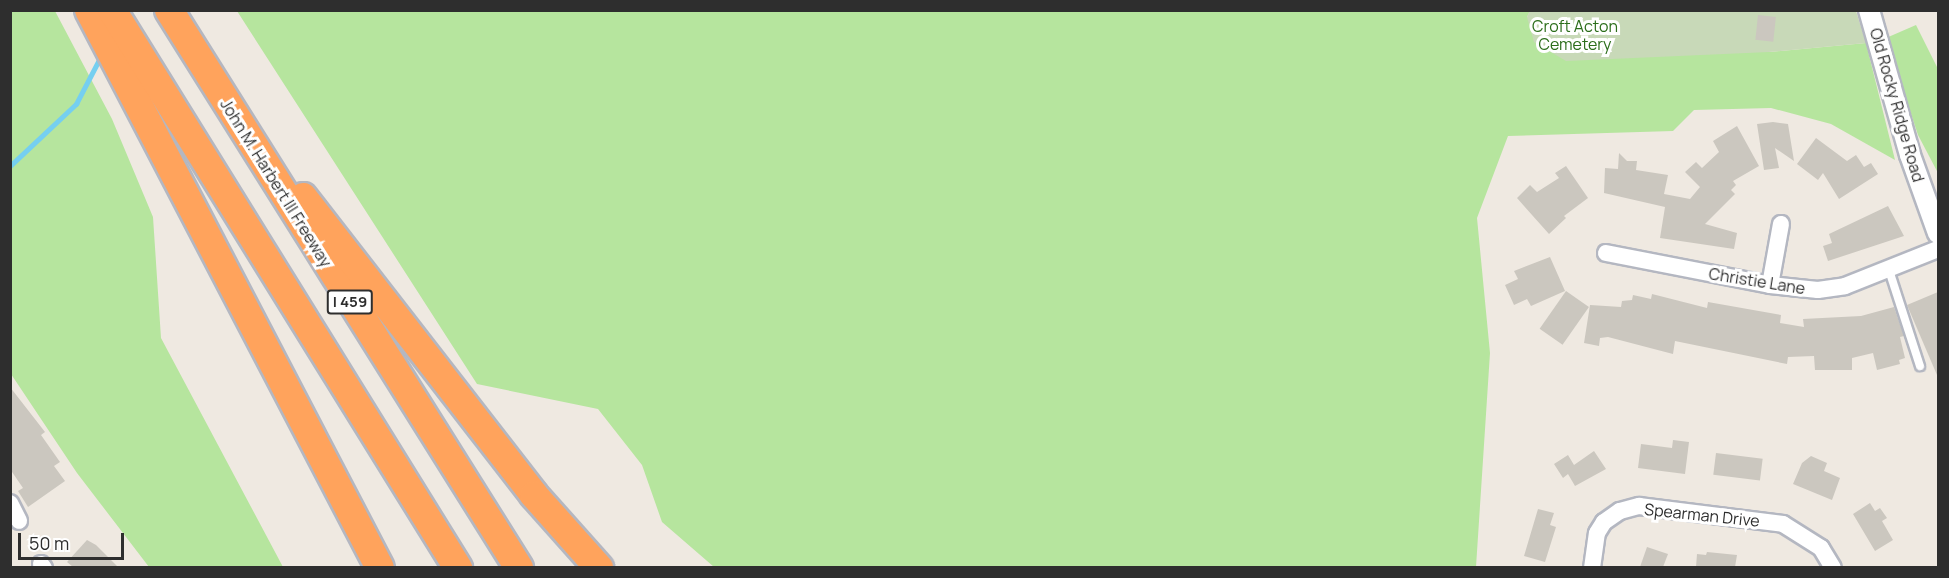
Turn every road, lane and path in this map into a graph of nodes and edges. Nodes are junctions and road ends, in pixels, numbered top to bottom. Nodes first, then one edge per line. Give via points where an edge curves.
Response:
1 (88, 10) edge
2 (112, 10) edge
3 (1869, 10) edge
4 (184, 34) edge
5 (143, 85) junction
6 (1781, 224) dead end
7 (1938, 233) edge
8 (1938, 249) edge
9 (1606, 253) dead end
10 (1888, 270) junction
11 (1770, 285) junction
12 (1920, 366) dead end
13 (330, 470) junction
14 (10, 503) edge
15 (19, 521) dead end
16 (373, 567) edge
17 (380, 567) edge
18 (458, 567) edge
19 (519, 567) edge
20 (599, 567) edge
21 (1592, 567) edge
22 (1833, 567) edge

1 - 5 highway
2 - 5 highway, I 459
3 - 7 street, Old Rocky Ridge Road via 1910,155
4 - 19 highway, John M. Harbert III Freeway / I 459 via 289,208
4 - 20 highway via 405,333 534,495
5 - 13 highway
5 - 18 highway, I 459
6 - 11 street
8 - 10 street, Christie Lane
9 - 11 street, Christie Lane
10 - 11 street, Christie Lane via 1832,289
10 - 12 lane
13 - 16 highway
13 - 17 highway
14 - 15 street
21 - 22 street, Spearman Drive via 1597,533 1604,522 1620,511 1640,507 1783,524 1821,548

